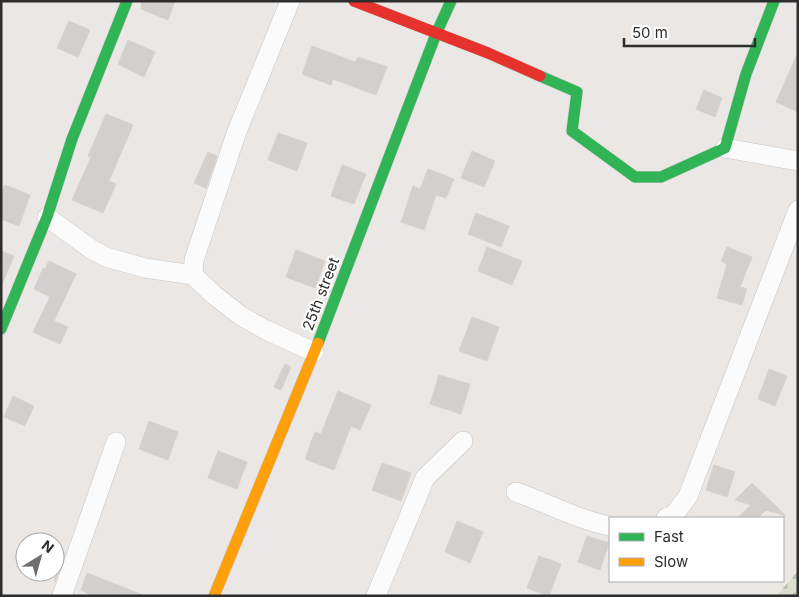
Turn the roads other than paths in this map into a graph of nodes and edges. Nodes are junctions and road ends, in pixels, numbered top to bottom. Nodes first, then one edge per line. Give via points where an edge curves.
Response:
1 (127, 1) edge
2 (290, 1) edge
3 (354, 1) edge
4 (451, 1) edge
5 (774, 1) edge
6 (436, 34) junction
7 (725, 148) junction
8 (798, 161) edge
9 (798, 210) edge
10 (47, 217) junction
11 (194, 275) junction
12 (1, 329) edge
13 (314, 352) junction
14 (463, 441) dead end
15 (116, 442) dead end
16 (516, 492) dead end
17 (669, 517) edge
18 (609, 526) edge
19 (62, 596) edge
20 (214, 596) edge
21 (376, 596) edge

1 - 10 street via 72,139
2 - 11 street via 236,134 194,260
3 - 6 street
4 - 6 street, 25th street
5 - 7 street via 746,70
6 - 7 street via 576,92 572,131 635,177 661,177
6 - 13 street, 25th street
7 - 8 street
9 - 17 street via 688,496 674,515
10 - 11 street via 91,250 106,257 145,268
10 - 12 street
11 - 13 street via 214,296 241,316
13 - 20 street, 25th street
14 - 21 street via 425,478
15 - 19 street
16 - 18 street via 583,519

